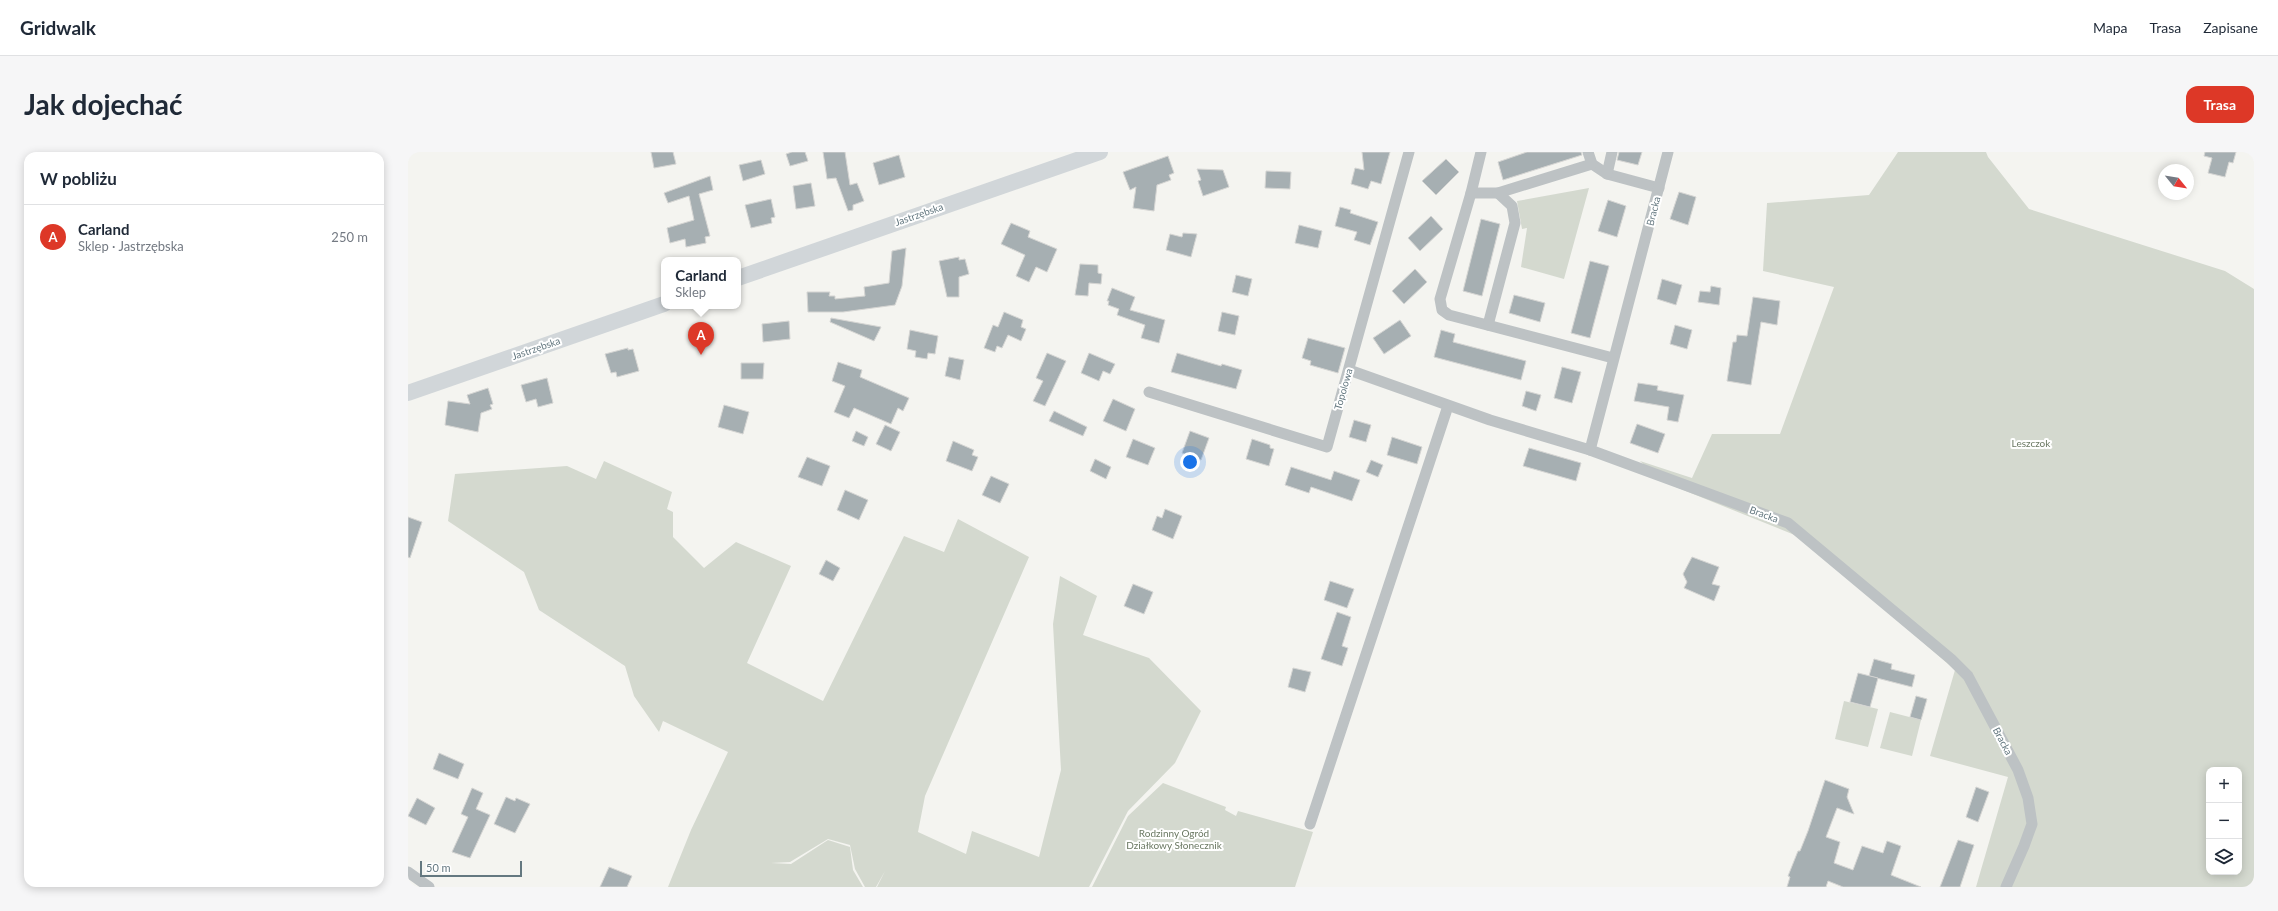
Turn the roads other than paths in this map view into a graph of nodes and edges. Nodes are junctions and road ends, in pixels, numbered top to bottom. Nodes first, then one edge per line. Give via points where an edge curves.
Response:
1 (1100, 152) edge
2 (1409, 152) edge
3 (1481, 152) edge
4 (1588, 152) edge
5 (1612, 152) edge
6 (1668, 152) edge
7 (1592, 164) junction
8 (1607, 174) junction
9 (1659, 188) junction
10 (1471, 193) junction
11 (1498, 194) junction
12 (741, 277) edge
13 (661, 305) edge
14 (1488, 325) junction
15 (1613, 358) junction
16 (1349, 370) junction
17 (1149, 392) dead end
18 (408, 393) edge
19 (1448, 406) junction
20 (1590, 450) junction
21 (1310, 824) dead end
22 (408, 872) edge
23 (429, 887) edge
24 (2006, 887) edge

1 - 12 main road, Jastrzębska
2 - 16 street, Topolowa
3 - 10 street
4 - 7 street
5 - 8 street
6 - 9 street, Bracka
7 - 8 street
7 - 11 street
8 - 9 street
9 - 15 street, Bracka
10 - 11 street
10 - 14 street via 1440,299 1442,310 1450,315
11 - 14 street via 1512,206 1515,222
13 - 18 main road, Jastrzębska
14 - 15 street
15 - 20 street, Bracka
16 - 17 street, Topolowa via 1327,447
16 - 19 street
19 - 20 street
19 - 21 street
20 - 24 street, Bracka via 1788,524 1951,658 1968,676 2018,770 2028,798 2032,824
22 - 23 street

